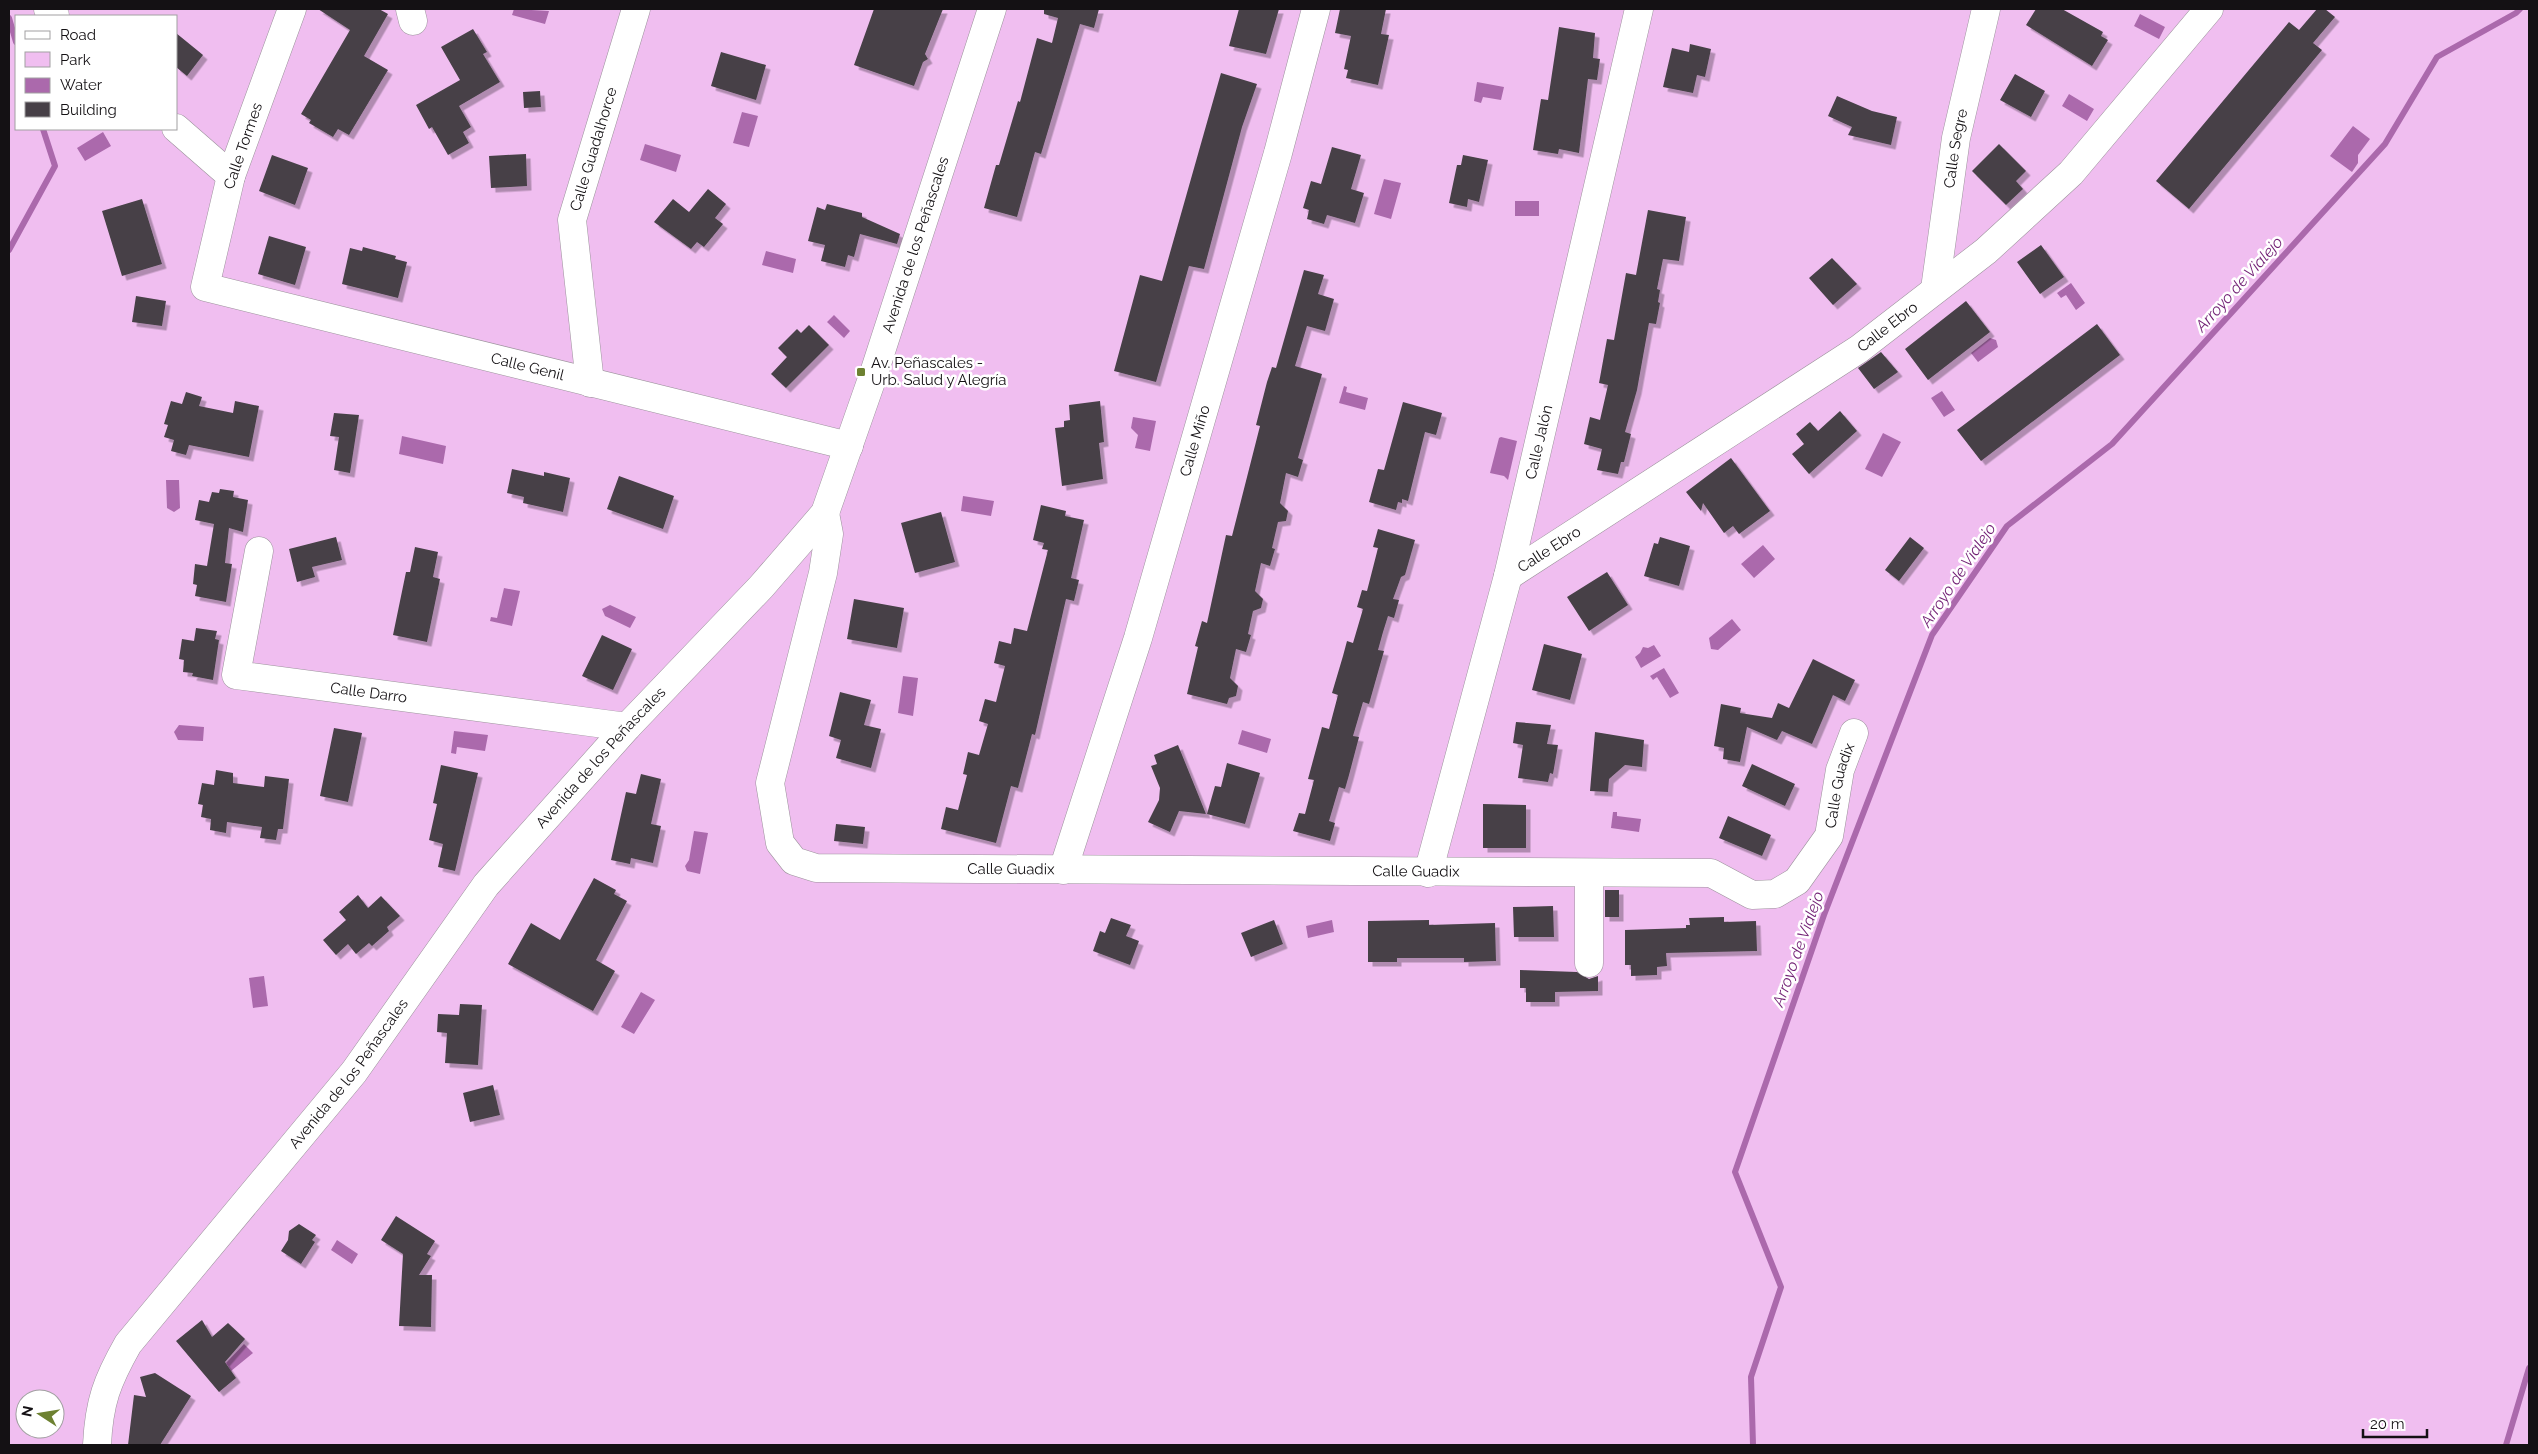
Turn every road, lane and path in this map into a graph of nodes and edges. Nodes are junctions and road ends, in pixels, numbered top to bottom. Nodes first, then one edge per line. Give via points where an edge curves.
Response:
1 (292, 9) edge
2 (636, 9) edge
3 (992, 9) edge
4 (1316, 9) edge
5 (1639, 9) edge
6 (1986, 9) edge
7 (2208, 9) edge
8 (178, 130) edge
9 (231, 176) junction
10 (205, 287) joint
11 (1935, 289) junction
12 (590, 383) junction
13 (849, 446) junction
14 (825, 513) junction
15 (259, 551) dead end
16 (1508, 576) junction
17 (627, 727) junction
18 (1854, 733) dead end
19 (1063, 870) junction
20 (1428, 873) junction
21 (1589, 873) junction
22 (1589, 963) dead end
23 (97, 1445) edge

1 - 9 street, Calle Tormes
2 - 12 street, Calle Guadalhorce via 572,220
3 - 13 street, Avenida de los Peñascales
4 - 19 street, Calle Miño via 1278,153 1138,638
5 - 16 street, Calle Jalón
6 - 11 street, Calle Segre via 1956,138
7 - 11 street, Calle Ebro via 2071,173 1986,251
8 - 9 street
9 - 10 street, Calle Tormes
10 - 12 street, Calle Genil
11 - 16 street, Calle Ebro via 1859,349
12 - 13 street, Calle Genil
13 - 14 street, Avenida de los Peñascales
14 - 17 street, Avenida de los Peñascales via 761,587
14 - 19 street, Calle Guadix via 828,534 823,573 770,783 780,843 794,861 816,868
15 - 17 street, Calle Darro via 236,675
16 - 20 street, Calle Jalón
17 - 23 street, Avenida de los Peñascales via 486,885 354,1072 128,1344 108,1381 98,1418
18 - 21 street, Calle Guadix via 1840,770 1829,836 1796,881 1775,894 1752,895 1711,873
19 - 20 street, Calle Guadix
20 - 21 street, Calle Guadix
21 - 22 street

